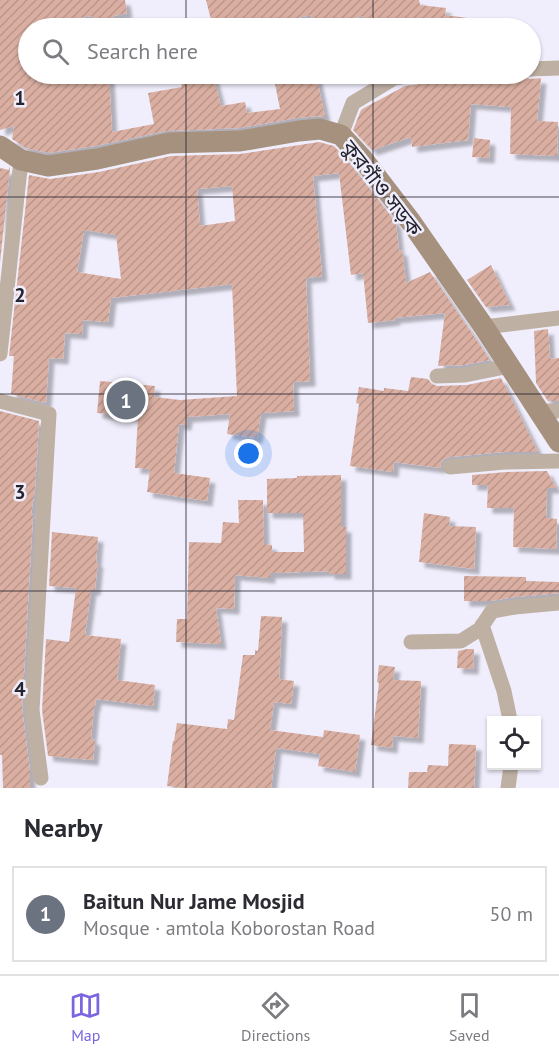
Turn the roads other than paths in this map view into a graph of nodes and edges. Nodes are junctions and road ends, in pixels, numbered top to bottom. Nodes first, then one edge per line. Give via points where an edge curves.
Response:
1 (559, 68) edge
2 (541, 69) edge
3 (384, 84) edge
4 (341, 135) junction
5 (0, 146) edge
6 (21, 160) junction
7 (559, 318) edge
8 (484, 327) junction
9 (0, 354) edge
10 (509, 366) junction
11 (436, 376) dead end
12 (0, 401) edge
13 (549, 411) edge
14 (559, 442) edge
15 (559, 461) edge
16 (450, 467) dead end
17 (559, 603) edge
18 (482, 625) junction
19 (411, 642) dead end
20 (509, 716) edge
21 (510, 770) edge
22 (41, 778) dead end
23 (508, 788) edge

1 - 2 street
3 - 4 street via 352,103
4 - 6 street, কুরগাঁও সড়ক via 320,129 240,141 169,143 48,166
4 - 8 street, কুরগাঁও সড়ক via 390,195
5 - 6 street, কুরগাঁও সড়ক
6 - 9 street
7 - 8 street
8 - 10 street, কুরগাঁও সড়ক
10 - 11 street
10 - 13 street, কুরগাঁও সড়ক
12 - 22 street via 49,414 32,710
13 - 14 street, কুরগাঁও সড়ক
15 - 16 street
17 - 18 street via 492,610
18 - 19 street via 462,641
18 - 20 street
21 - 23 street

